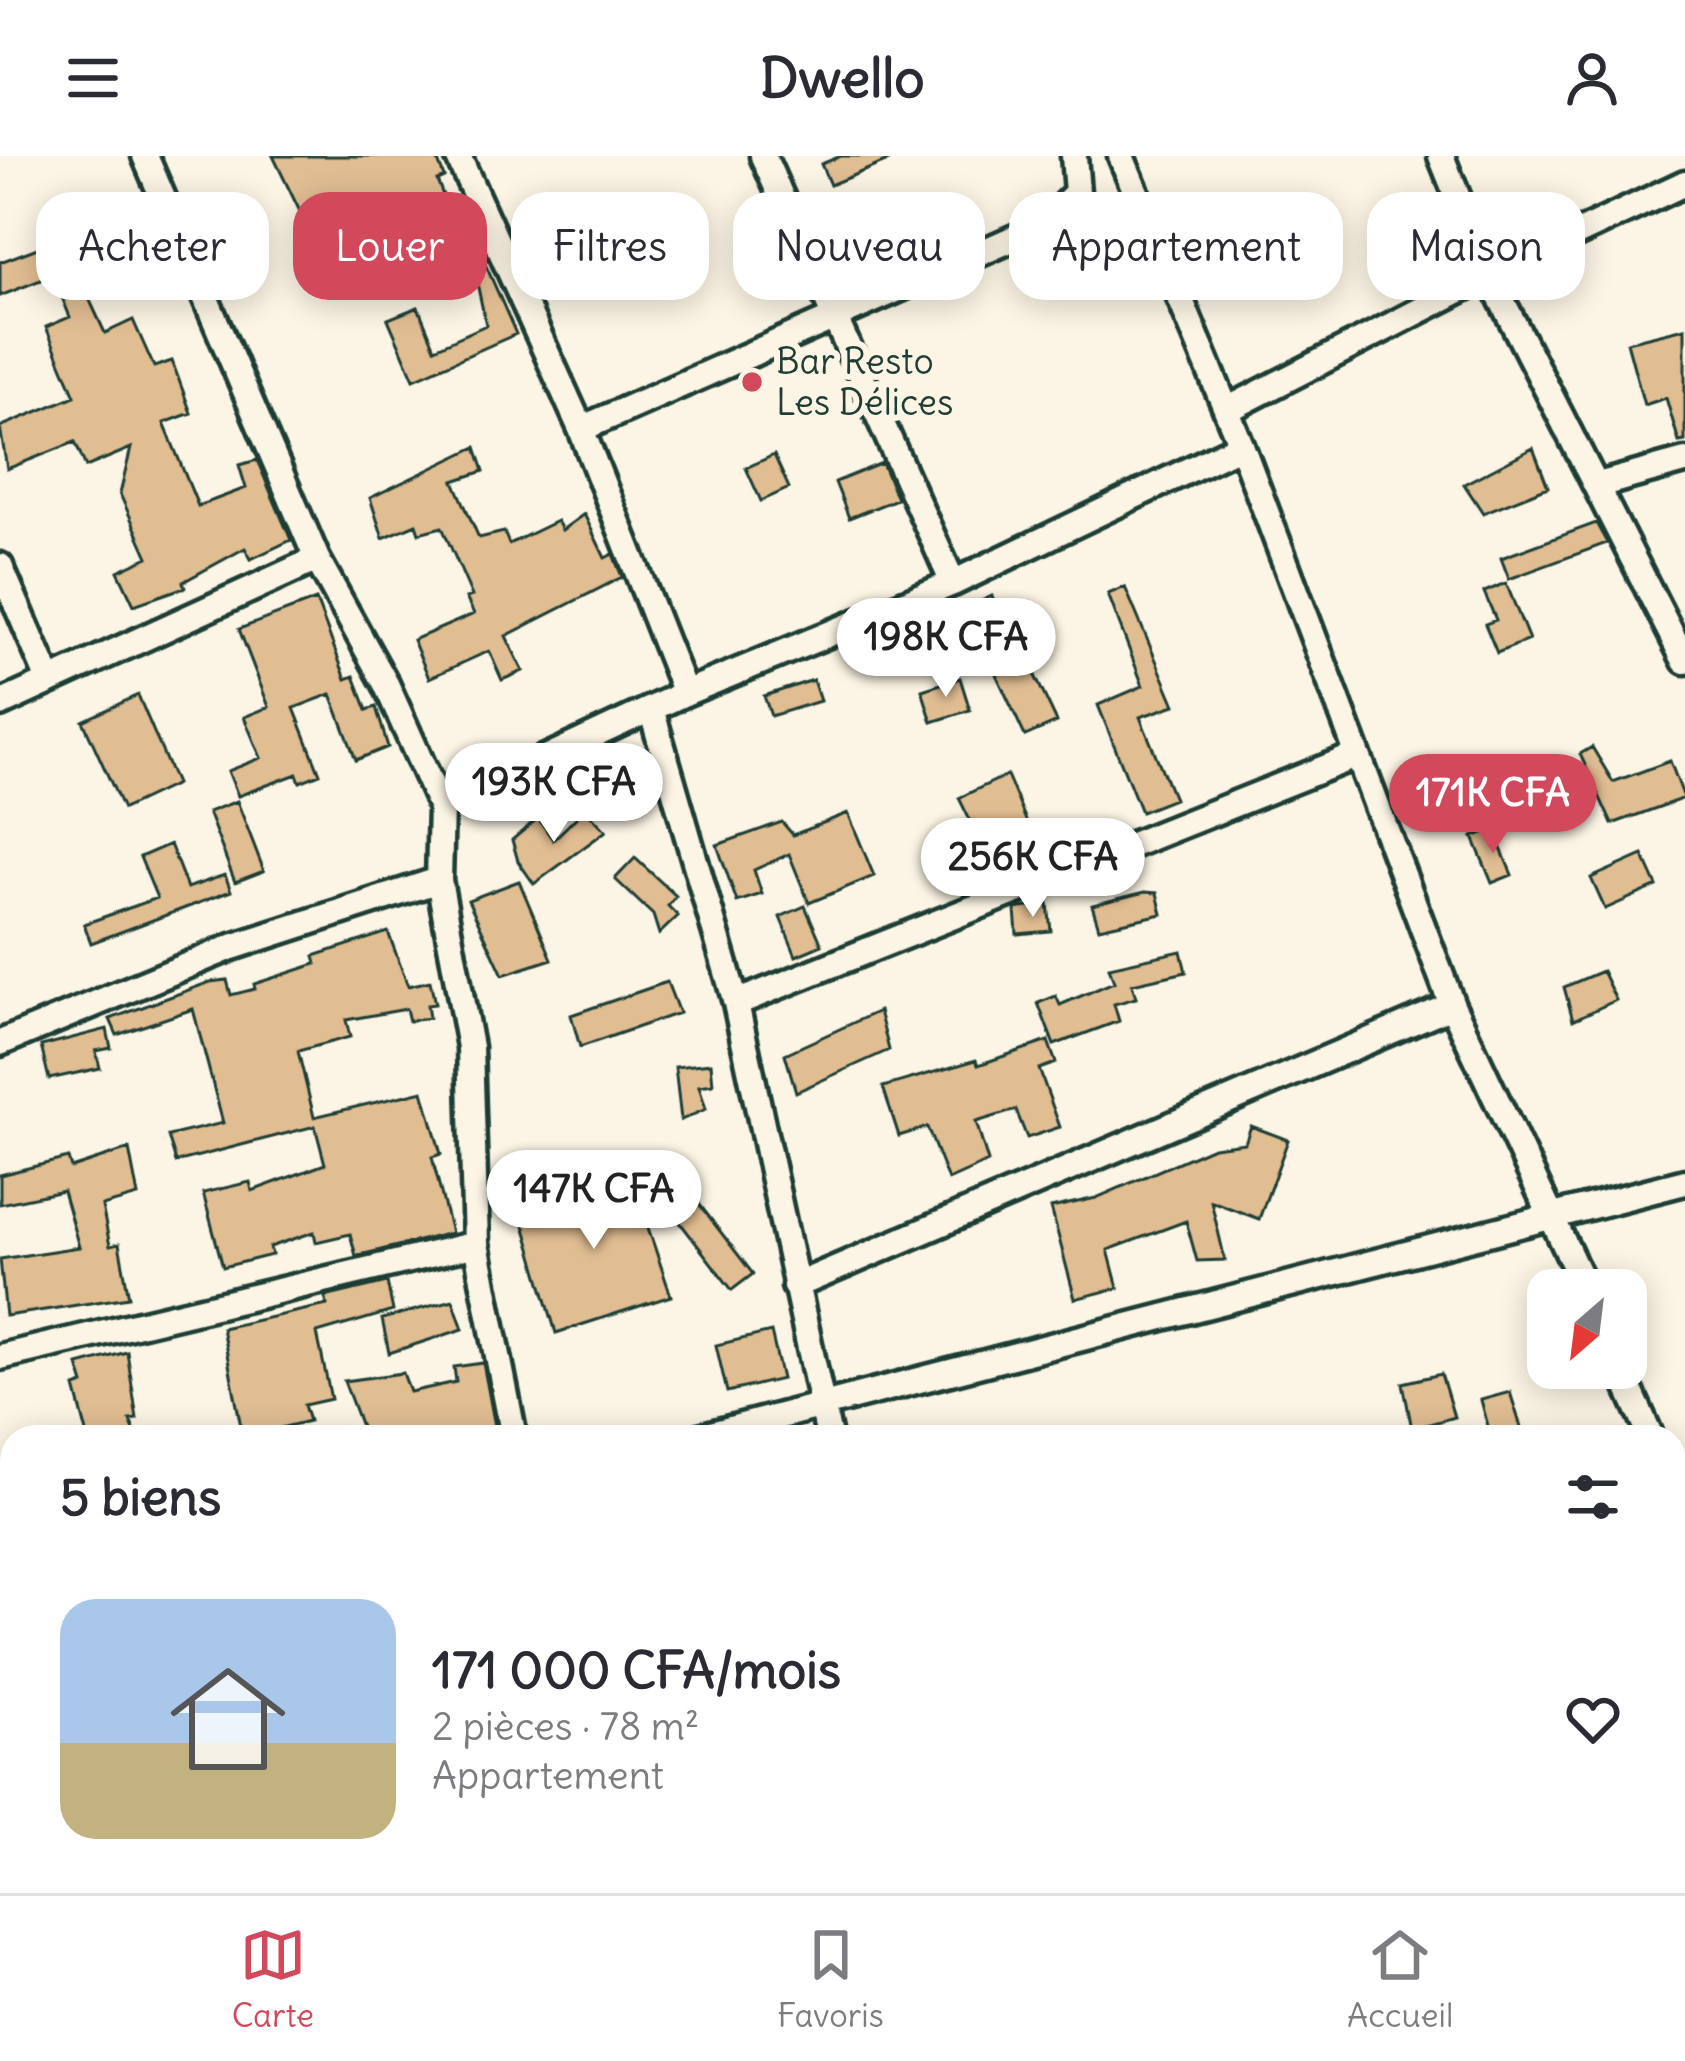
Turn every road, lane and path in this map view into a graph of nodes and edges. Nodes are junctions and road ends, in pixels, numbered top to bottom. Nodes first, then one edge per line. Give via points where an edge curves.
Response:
1 (145, 156) edge
2 (458, 156) edge
3 (763, 156) edge
4 (1074, 156) edge
5 (1121, 156) edge
6 (1441, 156) edge
7 (1685, 183) edge
8 (1077, 192) edge
9 (1136, 192) edge
10 (1456, 192) edge
11 (1585, 230) edge
12 (1009, 240) edge
13 (1181, 300) edge
14 (1441, 300) edge
15 (1503, 300) edge
16 (830, 316) junction
17 (1227, 410) junction
18 (580, 429) junction
19 (1241, 445) junction
20 (1685, 461) edge
21 (1598, 485) junction
22 (317, 559) junction
23 (0, 566) edge
24 (953, 584) junction
25 (1685, 662) edge
26 (49, 680) junction
27 (685, 693) junction
28 (0, 704) edge
29 (652, 712) junction
30 (1354, 757) junction
31 (441, 807) junction
32 (439, 880) junction
33 (736, 1003) junction
34 (1452, 1005) junction
35 (0, 1042) edge
36 (1685, 1183) edge
37 (1554, 1218) junction
38 (476, 1244) junction
39 (1577, 1269) edge
40 (795, 1286) junction
41 (0, 1357) edge
42 (1630, 1389) edge
43 (820, 1403) junction
44 (512, 1425) edge
45 (742, 1425) edge
46 (826, 1425) edge
47 (1646, 1425) edge

1 - 22 street
2 - 18 street
3 - 16 street
4 - 8 street
5 - 9 street
6 - 10 street
7 - 11 street
12 - 16 street
13 - 17 street
14 - 17 street
15 - 21 street
16 - 18 street
16 - 24 street
17 - 19 street
18 - 27 street
19 - 24 street
19 - 30 street
20 - 21 street
21 - 25 street
22 - 26 street
22 - 31 street
23 - 26 street
24 - 27 street
26 - 28 street
27 - 29 street
29 - 31 street
29 - 33 street
30 - 33 street
30 - 34 street
31 - 32 street
32 - 35 street via 232,947
32 - 38 street via 470,1047
33 - 40 street
34 - 37 street
34 - 40 street
36 - 37 street
37 - 39 street
37 - 43 street
38 - 41 street
38 - 44 street
40 - 43 street
42 - 47 street
43 - 45 street
43 - 46 street

